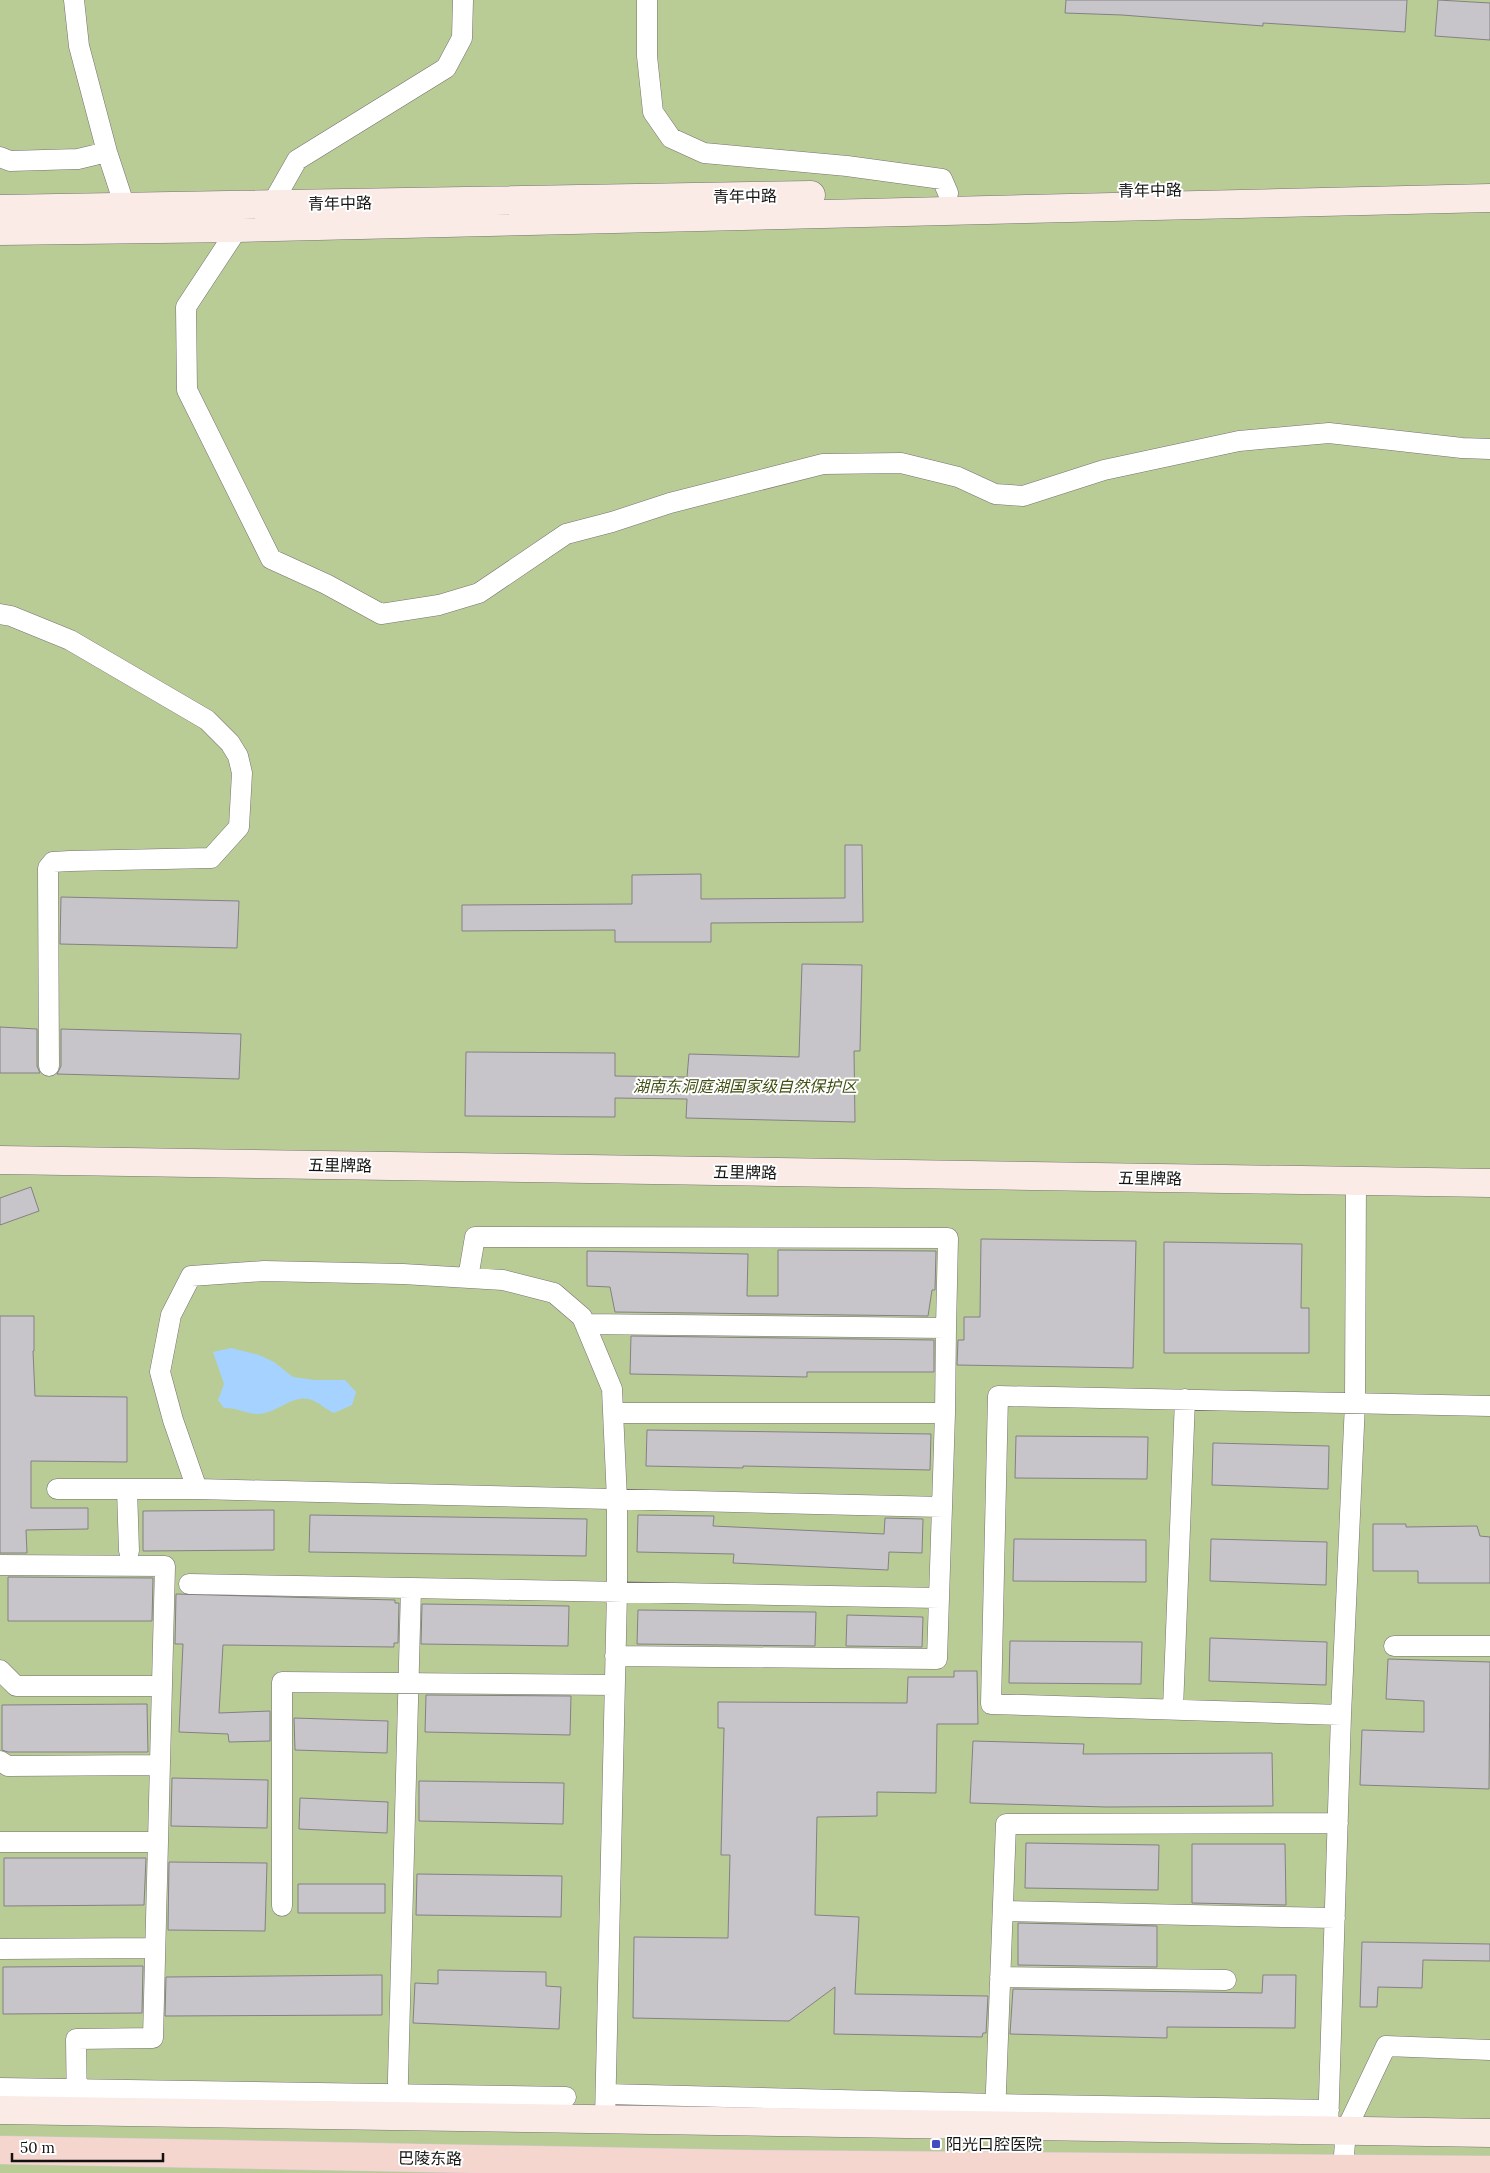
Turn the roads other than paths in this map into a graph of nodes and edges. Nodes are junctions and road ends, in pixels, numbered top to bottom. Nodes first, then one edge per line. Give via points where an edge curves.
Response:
1 (74, 0) edge
2 (463, 0) edge
3 (647, 0) edge
4 (107, 152) junction
5 (0, 157) edge
6 (1490, 184) edge
7 (948, 193) junction
8 (1490, 198) edge
9 (272, 204) junction
10 (125, 207) junction
11 (0, 209) edge
12 (238, 228) junction
13 (0, 231) edge
14 (1490, 449) edge
15 (0, 614) edge
16 (49, 1066) dead end
17 (0, 1144) edge
18 (0, 1160) edge
19 (1490, 1165) edge
20 (1356, 1181) junction
21 (1490, 1183) edge
22 (468, 1278) junction
23 (585, 1324) junction
24 (946, 1328) junction
25 (1185, 1399) junction
26 (1355, 1403) junction
27 (1490, 1406) edge
28 (614, 1413) junction
29 (945, 1413) junction
30 (57, 1489) dead end
31 (127, 1489) junction
32 (197, 1489) junction
33 (617, 1500) junction
34 (942, 1507) junction
35 (128, 1551) dead end
36 (0, 1565) edge
37 (189, 1584) dead end
38 (411, 1588) junction
39 (617, 1592) junction
40 (939, 1598) junction
41 (1394, 1646) dead end
42 (1490, 1646) edge
43 (615, 1656) junction
44 (0, 1670) edge
45 (408, 1684) junction
46 (614, 1685) junction
47 (162, 1686) junction
48 (1173, 1709) junction
49 (1341, 1715) junction
50 (0, 1761) edge
51 (159, 1766) junction
52 (1338, 1823) junction
53 (0, 1842) edge
54 (157, 1842) junction
55 (282, 1906) dead end
56 (1002, 1911) junction
57 (1334, 1918) junction
58 (154, 1948) junction
59 (0, 1949) edge
60 (1000, 1977) junction
61 (1226, 1980) dead end
62 (1490, 2050) edge
63 (0, 2088) edge
64 (566, 2097) dead end
65 (605, 2106) junction
66 (0, 2110) edge
67 (78, 2112) junction
68 (995, 2114) junction
69 (397, 2116) junction
70 (1334, 2123) junction
71 (1490, 2133) edge
72 (0, 2150) edge
73 (1343, 2168) junction
74 (1490, 2170) edge

1 - 4 street via 79,46
2 - 9 street via 462,38 446,68 298,160
3 - 7 street via 646,56 653,112 671,138 704,153 848,166 942,179
4 - 5 street via 78,159 10,161
4 - 10 street
6 - 7 main road, 青年中路
7 - 9 main road, 青年中路
8 - 12 main road
9 - 10 main road, 青年中路
10 - 11 main road, 青年中路
12 - 13 main road
12 - 14 street via 186,307 186,390 271,559 381,614 439,605 479,593 566,534 823,464 901,463 958,477 995,494 1024,496 1104,470 1239,441 1329,433
15 - 16 street via 70,640 207,720 230,743 238,756 242,773 239,826 211,858 70,860 53,862 48,868
17 - 19 main road, 五里牌路
18 - 20 main road, 五里牌路
20 - 21 main road, 五里牌路
20 - 26 street
22 - 23 street via 503,1280 554,1293 582,1317
22 - 24 street via 475,1237 948,1238
22 - 32 street via 264,1271 191,1276 171,1315 160,1372
23 - 24 street
23 - 28 street via 612,1389
24 - 29 street
25 - 26 street
25 - 48 street
25 - 48 street via 998,1396 990,1704
26 - 27 street
26 - 49 street
28 - 29 street
28 - 33 street
29 - 34 street
30 - 31 street
31 - 32 street
31 - 35 street
32 - 33 street
33 - 34 street
33 - 39 street
34 - 40 street
36 - 47 street via 165,1566
37 - 38 street
38 - 39 street
38 - 45 street
39 - 40 street
39 - 43 street
40 - 43 street via 937,1659
41 - 42 street
43 - 46 street
44 - 47 street via 16,1686
45 - 46 street
45 - 55 street via 282,1682
45 - 69 street
46 - 65 street
47 - 51 street
48 - 49 street
49 - 52 street
50 - 51 street via 8,1766
51 - 54 street
52 - 56 street via 1006,1824
52 - 57 street
53 - 54 street
54 - 58 street
56 - 57 street
56 - 60 street
57 - 70 street
58 - 59 street
58 - 67 street via 152,2038 76,2038
60 - 61 street
60 - 68 street
62 - 70 street via 1386,2046
63 - 64 street
65 - 68 main road
65 - 69 main road
66 - 67 main road
67 - 69 main road
68 - 70 main road
70 - 71 main road
70 - 73 street
72 - 73 main road, 巴陵东路 via 741,2164
73 - 74 main road, 巴陵东路

